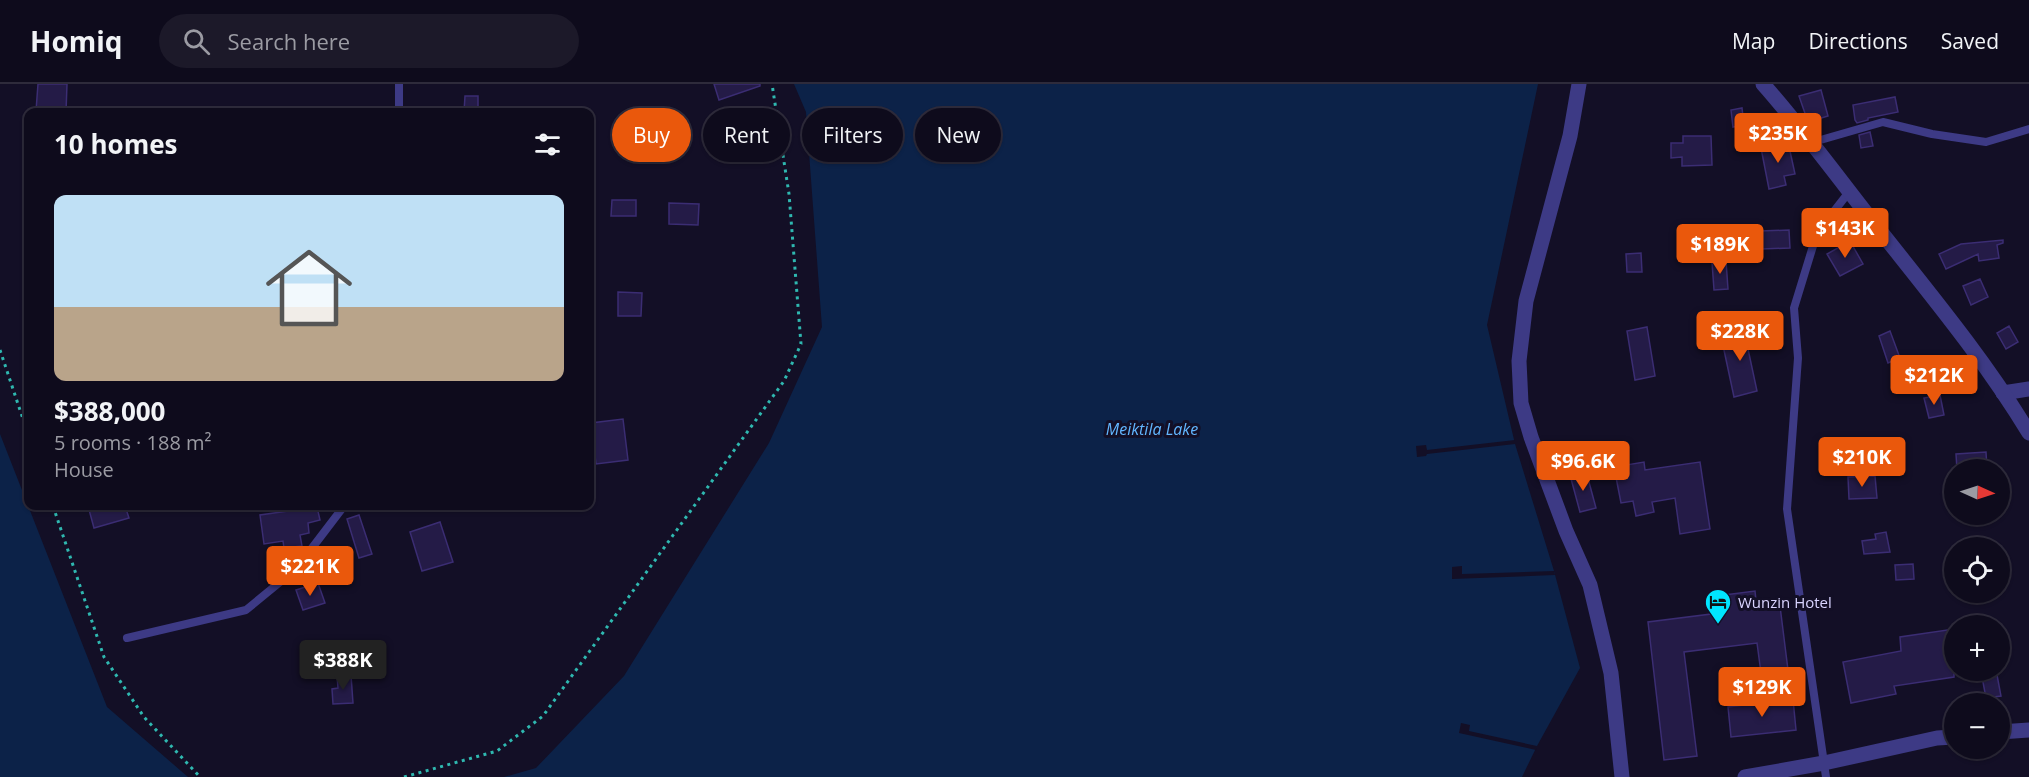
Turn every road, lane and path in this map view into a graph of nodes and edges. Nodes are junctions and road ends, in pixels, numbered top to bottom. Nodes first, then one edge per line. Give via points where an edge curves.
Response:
1 (399, 84) edge
2 (772, 84) edge
3 (1579, 84) edge
4 (1763, 84) edge
5 (1773, 91) edge
6 (399, 108) edge
7 (2029, 129) edge
8 (1810, 143) junction
9 (1850, 190) junction
10 (0, 350) edge
11 (2029, 389) edge
12 (2003, 393) junction
13 (24, 422) edge
14 (2029, 433) edge
15 (53, 510) edge
16 (341, 510) edge
17 (127, 638) dead end
18 (2029, 729) edge
19 (2010, 731) edge
20 (1944, 737) edge
21 (1825, 770) edge
22 (200, 777) edge
23 (404, 777) edge
24 (1622, 777) edge
25 (1745, 777) edge

1 - 6 lane
2 - 23 path via 789,194 801,344 784,381 543,716 496,751
3 - 24 street via 1570,136 1526,301 1519,371 1521,403 1531,437 1590,585 1611,673
4 - 5 street
5 - 8 street
7 - 8 lane via 1986,142 1932,135 1883,122
8 - 9 street
9 - 12 street
9 - 21 lane via 1816,233 1794,308 1798,358 1786,509
10 - 13 path
11 - 12 street
12 - 14 street
15 - 22 path via 104,657 144,717
16 - 17 lane via 296,569 246,610
18 - 19 street
20 - 21 street
21 - 25 street

